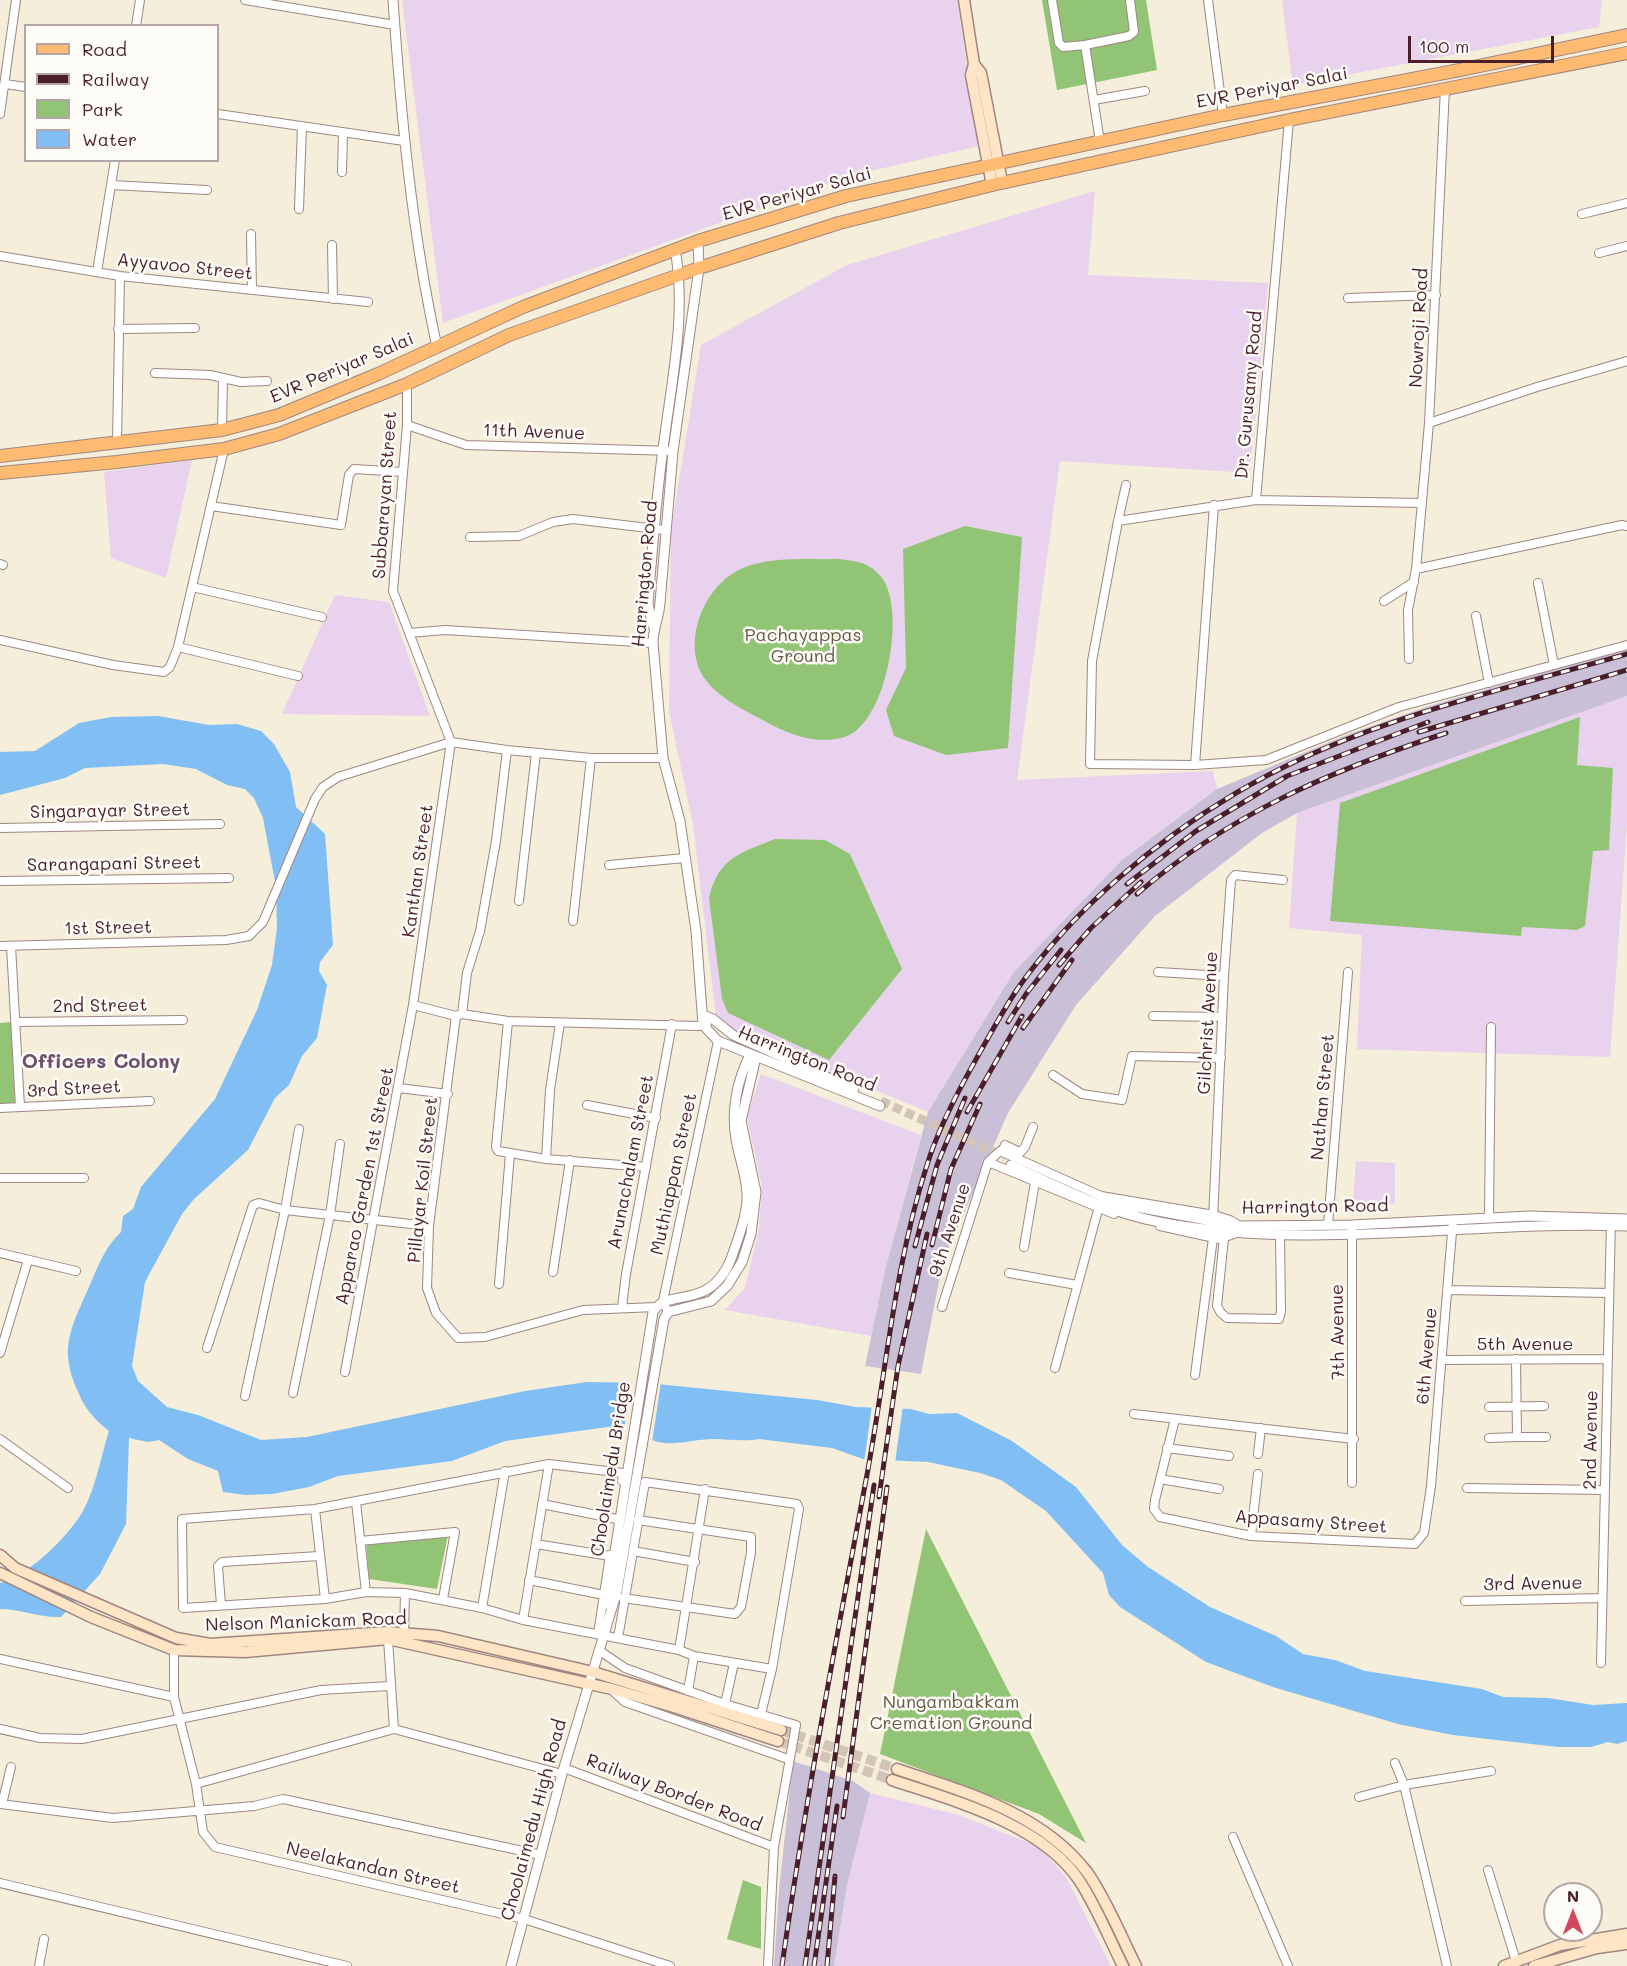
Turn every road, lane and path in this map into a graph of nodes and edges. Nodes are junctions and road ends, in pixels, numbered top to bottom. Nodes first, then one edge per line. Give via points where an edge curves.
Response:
1 (16, 0) edge
2 (140, 0) edge
3 (245, 0) edge
4 (393, 0) edge
5 (964, 0) edge
6 (1052, 0) edge
7 (1130, 0) edge
8 (1208, 0) edge
9 (136, 24) edge
10 (395, 24) junction
11 (1627, 35) edge
12 (1085, 45) junction
13 (1627, 53) edge
14 (5, 84) junction
15 (24, 87) edge
16 (1445, 88) junction
17 (1146, 92) dead end
18 (1094, 100) junction
19 (0, 114) edge
20 (219, 114) edge
21 (1222, 116) junction
22 (1288, 120) junction
23 (302, 126) junction
24 (343, 132) junction
25 (404, 141) junction
26 (1100, 142) junction
27 (115, 162) edge
28 (993, 164) junction
29 (342, 172) dead end
30 (997, 184) junction
31 (111, 186) junction
32 (207, 190) dead end
33 (1627, 204) edge
34 (299, 209) dead end
35 (1581, 214) dead end
36 (251, 234) dead end
37 (698, 242) junction
38 (332, 245) dead end
39 (1627, 246) edge
40 (675, 249) junction
41 (1599, 254) dead end
42 (0, 256) edge
43 (699, 268) junction
44 (97, 272) junction
45 (680, 275) junction
46 (120, 276) junction
47 (252, 290) junction
48 (1436, 295) junction
49 (1348, 298) dead end
50 (333, 299) junction
51 (368, 303) dead end
52 (195, 328) dead end
53 (118, 329) junction
54 (437, 347) junction
55 (1627, 362) edge
56 (155, 373) dead end
57 (223, 378) junction
58 (267, 381) dead end
59 (407, 384) junction
60 (1429, 423) junction
61 (407, 425) junction
62 (222, 430) junction
63 (117, 443) junction
64 (224, 449) junction
65 (662, 451) junction
66 (673, 452) junction
67 (0, 456) edge
68 (0, 472) edge
69 (403, 472) junction
70 (1126, 485) dead end
71 (1256, 500) junction
72 (1422, 503) junction
73 (1214, 505) junction
74 (211, 506) junction
75 (1118, 521) junction
76 (1627, 526) edge
77 (655, 529) junction
78 (665, 530) junction
79 (470, 537) dead end
80 (1416, 569) junction
81 (1414, 582) junction
82 (1538, 583) dead end
83 (192, 587) junction
84 (1384, 600) dead end
85 (1476, 616) dead end
86 (322, 617) dead end
87 (653, 626) junction
88 (409, 633) junction
89 (0, 640) edge
90 (653, 643) junction
91 (1627, 645) edge
92 (178, 647) junction
93 (1409, 659) dead end
94 (1554, 665) junction
95 (298, 676) dead end
96 (1489, 682) junction
97 (451, 742) junction
98 (507, 750) junction
99 (536, 753) junction
100 (591, 758) junction
101 (663, 758) junction
102 (1195, 765) junction
103 (220, 824) dead end
104 (0, 828) edge
105 (685, 858) junction
106 (609, 865) dead end
107 (229, 878) dead end
108 (1283, 880) dead end
109 (0, 881) edge
110 (519, 901) dead end
111 (573, 921) dead end
112 (0, 946) edge
113 (11, 946) junction
114 (1158, 972) dead end
115 (1348, 972) dead end
116 (1224, 976) junction
117 (413, 1005) junction
118 (459, 1015) junction
119 (704, 1015) junction
120 (1153, 1017) dead end
121 (1222, 1017) junction
122 (713, 1019) junction
123 (183, 1020) dead end
124 (508, 1021) junction
125 (16, 1022) junction
126 (560, 1023) junction
127 (672, 1024) junction
128 (703, 1025) junction
129 (1491, 1027) dead end
130 (718, 1041) junction
131 (753, 1056) junction
132 (1221, 1058) junction
133 (1053, 1075) dead end
134 (399, 1089) junction
135 (448, 1094) junction
136 (150, 1101) dead end
137 (587, 1105) dead end
138 (20, 1107) junction
139 (0, 1108) edge
140 (656, 1118) junction
141 (1033, 1127) dead end
142 (299, 1129) dead end
143 (340, 1144) dead end
144 (510, 1154) junction
145 (546, 1159) junction
146 (1015, 1159) junction
147 (570, 1160) junction
148 (987, 1162) junction
149 (646, 1167) junction
150 (0, 1178) edge
151 (84, 1178) dead end
152 (1035, 1182) junction
153 (1098, 1209) junction
154 (285, 1210) junction
155 (330, 1215) junction
156 (1489, 1218) junction
157 (1627, 1219) edge
158 (374, 1220) junction
159 (1611, 1222) junction
160 (1453, 1224) junction
161 (1328, 1225) junction
162 (1213, 1226) junction
163 (1627, 1226) edge
164 (429, 1227) junction
165 (1352, 1229) junction
166 (1236, 1230) junction
167 (1280, 1236) junction
168 (1224, 1238) junction
169 (1023, 1247) dead end
170 (0, 1253) edge
171 (28, 1260) junction
172 (76, 1271) dead end
173 (553, 1272) dead end
174 (1009, 1273) dead end
175 (499, 1284) dead end
176 (1077, 1285) junction
177 (1448, 1290) junction
178 (1610, 1293) junction
179 (659, 1304) junction
180 (622, 1307) junction
181 (942, 1307) dead end
182 (668, 1312) junction
183 (207, 1348) dead end
184 (0, 1353) edge
185 (1516, 1359) junction
186 (1608, 1359) junction
187 (1443, 1360) junction
188 (1055, 1368) dead end
189 (345, 1372) dead end
190 (1195, 1375) dead end
191 (293, 1393) dead end
192 (245, 1396) dead end
193 (1517, 1406) junction
194 (1544, 1406) dead end
195 (1489, 1407) dead end
196 (1134, 1414) dead end
197 (1175, 1419) junction
198 (1261, 1428) junction
199 (1517, 1437) junction
200 (1545, 1437) dead end
201 (1489, 1438) dead end
202 (0, 1439) edge
203 (1354, 1439) junction
204 (1167, 1449) junction
205 (1258, 1454) dead end
206 (1229, 1456) dead end
207 (549, 1464) junction
208 (505, 1471) junction
209 (1258, 1474) dead end
210 (1160, 1479) junction
211 (1352, 1483) dead end
212 (1431, 1486) joint
213 (68, 1488) dead end
214 (1467, 1488) dead end
215 (705, 1489) junction
216 (1219, 1489) dead end
217 (1605, 1490) junction
218 (356, 1502) junction
219 (542, 1504) junction
220 (315, 1509) junction
221 (617, 1519) junction
222 (638, 1520) junction
223 (699, 1529) junction
224 (1251, 1536) junction
225 (360, 1541) junction
226 (536, 1544) junction
227 (633, 1551) junction
228 (0, 1555) edge
229 (319, 1556) junction
230 (610, 1556) junction
231 (695, 1562) junction
232 (1, 1574) edge
233 (529, 1580) junction
234 (366, 1593) junction
235 (405, 1593) junction
236 (604, 1595) junction
237 (623, 1598) junction
238 (1602, 1598) junction
239 (325, 1599) junction
240 (443, 1599) junction
241 (1465, 1601) dead end
242 (221, 1605) junction
243 (483, 1608) junction
244 (687, 1608) junction
245 (610, 1614) junction
246 (523, 1620) junction
247 (404, 1633) junction
248 (602, 1635) junction
249 (618, 1638) junction
250 (388, 1639) junction
251 (174, 1650) junction
252 (680, 1650) junction
253 (600, 1651) junction
254 (694, 1656) junction
255 (0, 1659) edge
256 (734, 1663) junction
257 (1601, 1663) dead end
258 (772, 1669) junction
259 (593, 1672) junction
260 (590, 1684) junction
261 (390, 1686) junction
262 (612, 1689) junction
263 (688, 1691) junction
264 (174, 1697) junction
265 (724, 1704) junction
266 (761, 1714) junction
267 (181, 1720) junction
268 (0, 1729) edge
269 (394, 1729) junction
270 (781, 1730) tunnel mouth
271 (778, 1741) tunnel mouth
272 (788, 1759) junction
273 (1395, 1762) dead end
274 (11, 1767) dead end
275 (897, 1769) tunnel mouth
276 (563, 1771) junction
277 (1491, 1771) dead end
278 (892, 1780) tunnel mouth
279 (196, 1784) junction
280 (1404, 1785) junction
281 (1359, 1797) dead end
282 (1, 1804) edge
283 (200, 1812) junction
284 (1233, 1837) dead end
285 (774, 1847) junction
286 (541, 1855) junction
287 (1076, 1868) junction
288 (1488, 1870) dead end
289 (0, 1883) edge
290 (524, 1919) junction
291 (1627, 1934) edge
292 (44, 1939) dead end
293 (1627, 1944) edge
294 (1516, 1961) junction
295 (39, 1966) edge
296 (347, 1966) edge
297 (511, 1966) edge
298 (670, 1966) edge
299 (768, 1966) edge
300 (1123, 1966) edge
301 (1136, 1966) edge
302 (1288, 1966) edge
303 (1448, 1966) edge
304 (1504, 1966) edge
305 (1533, 1966) edge

1 - 14 street
2 - 9 street
3 - 10 street
4 - 10 street
5 - 28 main road via 974,64 971,75
6 - 12 street via 1059,43 1070,48
7 - 12 street via 1134,32
8 - 21 street
10 - 25 street
11 - 21 main road, EVR Periyar Salai
12 - 18 street
13 - 16 main road, EVR Periyar Salai
14 - 15 street
14 - 19 street
16 - 22 main road, EVR Periyar Salai
16 - 48 street, Nowroji Road
17 - 18 street
18 - 26 street
20 - 23 street
21 - 26 main road, EVR Periyar Salai
22 - 30 main road, EVR Periyar Salai
22 - 71 street, Dr. Gurusamy Road
23 - 24 street
23 - 34 street
24 - 25 street
24 - 29 street
25 - 54 street via 425,292
26 - 28 main road, EVR Periyar Salai
27 - 31 street
28 - 30 main road
28 - 37 main road, EVR Periyar Salai via 846,196
30 - 43 main road, EVR Periyar Salai via 839,223
31 - 32 street
31 - 44 street
33 - 35 street
36 - 47 street
37 - 40 main road, EVR Periyar Salai
37 - 43 street, Harrington Road
38 - 50 street
39 - 41 street
40 - 45 street
40 - 54 main road, EVR Periyar Salai via 523,307
42 - 44 street, Ayyavoo Street
43 - 45 main road, EVR Periyar Salai
43 - 66 street, Harrington Road
44 - 46 street, Ayyavoo Street
45 - 59 main road, EVR Periyar Salai via 509,335
45 - 65 street via 676,348
46 - 47 street, Ayyavoo Street
46 - 53 street
47 - 50 street, Ayyavoo Street
48 - 49 street
48 - 60 street, Nowroji Road
50 - 51 street, Ayyavoo Street
52 - 53 street
53 - 63 street
54 - 62 main road, EVR Periyar Salai via 279,415
55 - 60 street
56 - 57 street
57 - 58 street
57 - 62 street
59 - 61 street, Subbarayan Street
59 - 64 main road, EVR Periyar Salai via 279,434
60 - 72 street, Nowroji Road
61 - 65 street, 11th Avenue via 466,445
61 - 69 street, Subbarayan Street
62 - 63 main road, EVR Periyar Salai
63 - 67 main road, EVR Periyar Salai
64 - 68 main road, EVR Periyar Salai
64 - 74 street
65 - 66 street, 11th Avenue
65 - 77 street
66 - 78 street, Harrington Road
69 - 74 street via 354,469 349,475 341,525
69 - 88 street, Subbarayan Street via 393,591
70 - 75 street
71 - 72 street
71 - 73 street, Dr. Gurusamy Road
72 - 80 street, Nowroji Road
73 - 75 street, Dr. Gurusamy Road
73 - 102 street
74 - 83 street
75 - 102 street via 1092,661 1090,764
76 - 80 street
77 - 78 street
77 - 79 street via 573,519 553,522 519,536
77 - 87 street via 648,604
78 - 87 street, Harrington Road via 659,616
80 - 81 street, Nowroji Road
81 - 84 street
81 - 93 street, Nowroji Road via 1408,610
82 - 94 street
83 - 86 street
83 - 92 street
85 - 96 street
87 - 90 street, Harrington Road
88 - 90 street via 445,630
88 - 97 street, Subbarayan Street
89 - 92 street via 164,672 171,667
90 - 101 street, Harrington Road
91 - 94 street
92 - 95 street
94 - 96 street
96 - 102 street via 1399,707 1266,760
97 - 98 street
97 - 113 street, 1st Street via 329,782 315,799 263,922 249,936 217,941
97 - 117 street, Kanthan Street
98 - 99 street
98 - 118 street, Pillayar Koil Street via 480,931
99 - 100 street
99 - 110 street
100 - 101 street
100 - 111 street
101 - 105 street, Harrington Road via 680,821
103 - 104 street, Singarayar Street
105 - 106 street
105 - 119 street, Harrington Road
107 - 109 street, Sarangapani Street
108 - 116 street, Gilchrist Avenue via 1233,876
112 - 113 street, 1st Street
113 - 125 street
114 - 116 street
115 - 161 street, Nathan Street
116 - 121 street, Gilchrist Avenue
117 - 118 street
117 - 134 street, Apparao Garden 1st Street
118 - 124 street
118 - 135 street, Pillayar Koil Street
119 - 122 street, Harrington Road
119 - 128 street, Harrington Road
120 - 121 street
121 - 132 street, Gilchrist Avenue
122 - 128 street
122 - 131 street, Harrington Road via 733,1035 880,1104
123 - 125 street, 2nd Street
124 - 126 street
124 - 144 street via 496,1147
125 - 138 street
126 - 127 street
126 - 145 street via 550,1090
127 - 128 street
127 - 140 street, Arunachalam Street
128 - 130 street, Harrington Road
129 - 156 street
130 - 131 street, Harrington Road
130 - 179 street, Muthiappan Street
131 - 179 street via 744,1067 733,1110 747,1195 733,1253 714,1286
131 - 182 street via 741,1121 756,1192 751,1234 742,1262 727,1286 711,1301
132 - 133 street via 1132,1056 1122,1100 1082,1094
132 - 162 street, Gilchrist Avenue
134 - 135 street
134 - 158 street, Apparao Garden 1st Street
135 - 164 street, Pillayar Koil Street
136 - 138 street, 3rd Street
137 - 140 street
138 - 139 street, 3rd Street
140 - 149 street, Arunachalam Street
141 - 146 street
142 - 154 street
143 - 155 street
144 - 145 street
144 - 175 street
145 - 147 street
146 - 148 street via 1000,1151
146 - 162 street, Harrington Road via 1101,1200
147 - 149 street
147 - 173 street
148 - 152 street
148 - 181 street, 9th Avenue
149 - 180 street, Arunachalam Street
150 - 151 street
152 - 153 street
152 - 169 street
153 - 162 street
153 - 176 street
154 - 155 street
154 - 183 street via 253,1205
154 - 192 street
155 - 158 street
155 - 191 street
156 - 159 street, Harrington Road via 1530,1216
156 - 160 street, Harrington Road
157 - 159 street, Harrington Road
158 - 164 street
158 - 189 street, Apparao Garden 1st Street
159 - 160 street
159 - 163 street
159 - 178 street, 2nd Avenue
160 - 165 street, Harrington Road
160 - 177 street, 6th Avenue
161 - 165 street, Harrington Road
161 - 166 street, Harrington Road
162 - 166 street, Harrington Road
162 - 168 street
162 - 190 street, Gilchrist Avenue
164 - 180 street, Pillayar Koil Street via 427,1288 436,1313 458,1338 485,1336 583,1310
165 - 167 street
165 - 203 street, 7th Avenue
166 - 167 street
166 - 168 street
167 - 168 street via 1281,1311 1279,1318 1271,1320 1227,1318 1221,1313 1217,1306
170 - 171 street
171 - 172 street
171 - 184 street
174 - 176 street
176 - 188 street
177 - 178 street
177 - 187 street, 6th Avenue
178 - 186 street, 2nd Avenue
179 - 180 street
179 - 182 street
179 - 245 street, Choolaimedu Bridge via 649,1329 609,1597
182 - 245 street, Choolaimedu Bridge via 661,1331
185 - 186 street, 5th Avenue
185 - 187 street, 5th Avenue
185 - 193 street
186 - 217 street, 2nd Avenue
187 - 212 street, 6th Avenue
193 - 194 street
193 - 195 street
193 - 199 street
196 - 197 street
197 - 198 street
197 - 204 street
198 - 203 street
198 - 205 street
199 - 200 street
199 - 201 street
202 - 213 street
203 - 211 street, 7th Avenue
204 - 206 street
204 - 210 street
207 - 208 street
207 - 219 street
207 - 221 street via 623,1473
208 - 218 street
208 - 243 street
209 - 224 street
210 - 216 street
210 - 224 street, Appasamy Street via 1154,1509 1160,1517
212 - 224 street, Appasamy Street via 1425,1533 1415,1544
214 - 217 street
215 - 222 street via 645,1482
215 - 223 street
215 - 258 street via 792,1502 799,1509
217 - 238 street, 2nd Avenue
218 - 220 street
218 - 225 street
219 - 221 street
219 - 226 street
220 - 229 street
220 - 242 street via 182,1519 183,1608
221 - 230 street
222 - 223 street
222 - 227 street
223 - 231 street
223 - 244 street via 751,1537 752,1553 740,1612
225 - 234 street
225 - 240 street via 455,1532
226 - 230 street
226 - 233 street
227 - 231 street
227 - 237 street
228 - 247 main road, Nelson Manickam Road via 15,1568 168,1636 210,1644
229 - 239 street
229 - 242 street via 222,1562 218,1566
230 - 236 street
231 - 244 street
232 - 251 main road, Nelson Manickam Road via 91,1617
233 - 236 street
233 - 246 street
234 - 235 street
234 - 239 street
235 - 240 street
235 - 247 street
236 - 248 street
237 - 244 street
237 - 249 street
238 - 241 street, 3rd Avenue
238 - 257 street, 2nd Avenue
239 - 242 street
240 - 243 street
243 - 246 street
244 - 252 street
245 - 248 street
246 - 248 street
247 - 259 main road, Nelson Manickam Road via 438,1636
248 - 249 street
248 - 253 street
249 - 252 street
250 - 251 main road, Nelson Manickam Road via 245,1652
250 - 260 main road, Nelson Manickam Road
250 - 261 street
251 - 264 street
252 - 254 street
253 - 259 street
253 - 263 street, Railway Border Road via 625,1668
254 - 256 street
254 - 263 street
255 - 264 street
256 - 258 street
256 - 265 street
258 - 266 street
259 - 260 street, Choolaimedu High Road
259 - 270 main road, Nelson Manickam Road
260 - 262 main road, Nelson Manickam Road
260 - 276 street, Choolaimedu High Road
261 - 267 street via 321,1690 225,1707
261 - 269 street
262 - 271 main road, Nelson Manickam Road
262 - 272 street via 625,1702
263 - 265 street, Railway Border Road
264 - 267 street
265 - 266 street, Railway Border Road
266 - 272 street, Railway Border Road via 796,1725
267 - 268 street via 82,1739 40,1738
267 - 279 street
269 - 276 street, Railway Border Road
269 - 279 street
272 - 285 street, Railway Border Road
273 - 280 street
274 - 282 street
275 - 287 main road via 978,1797 1050,1833
276 - 285 street, Railway Border Road
276 - 286 street, Choolaimedu High Road
277 - 280 street
278 - 287 main road via 974,1808 1043,1842
279 - 283 street
280 - 281 street
280 - 303 street
282 - 283 street via 113,1818
283 - 286 street via 283,1799
283 - 290 street, Neelakandan Street via 203,1832 215,1847
284 - 302 street
285 - 299 street, Railway Border Road
286 - 290 street, Choolaimedu High Road
287 - 300 main road via 1078,1880
287 - 301 main road via 1088,1873
288 - 294 street
289 - 296 street
290 - 297 street, Choolaimedu High Road
290 - 298 street, Neelakandan Street
291 - 294 main road via 1560,1945
292 - 295 street
293 - 305 main road
294 - 304 main road

